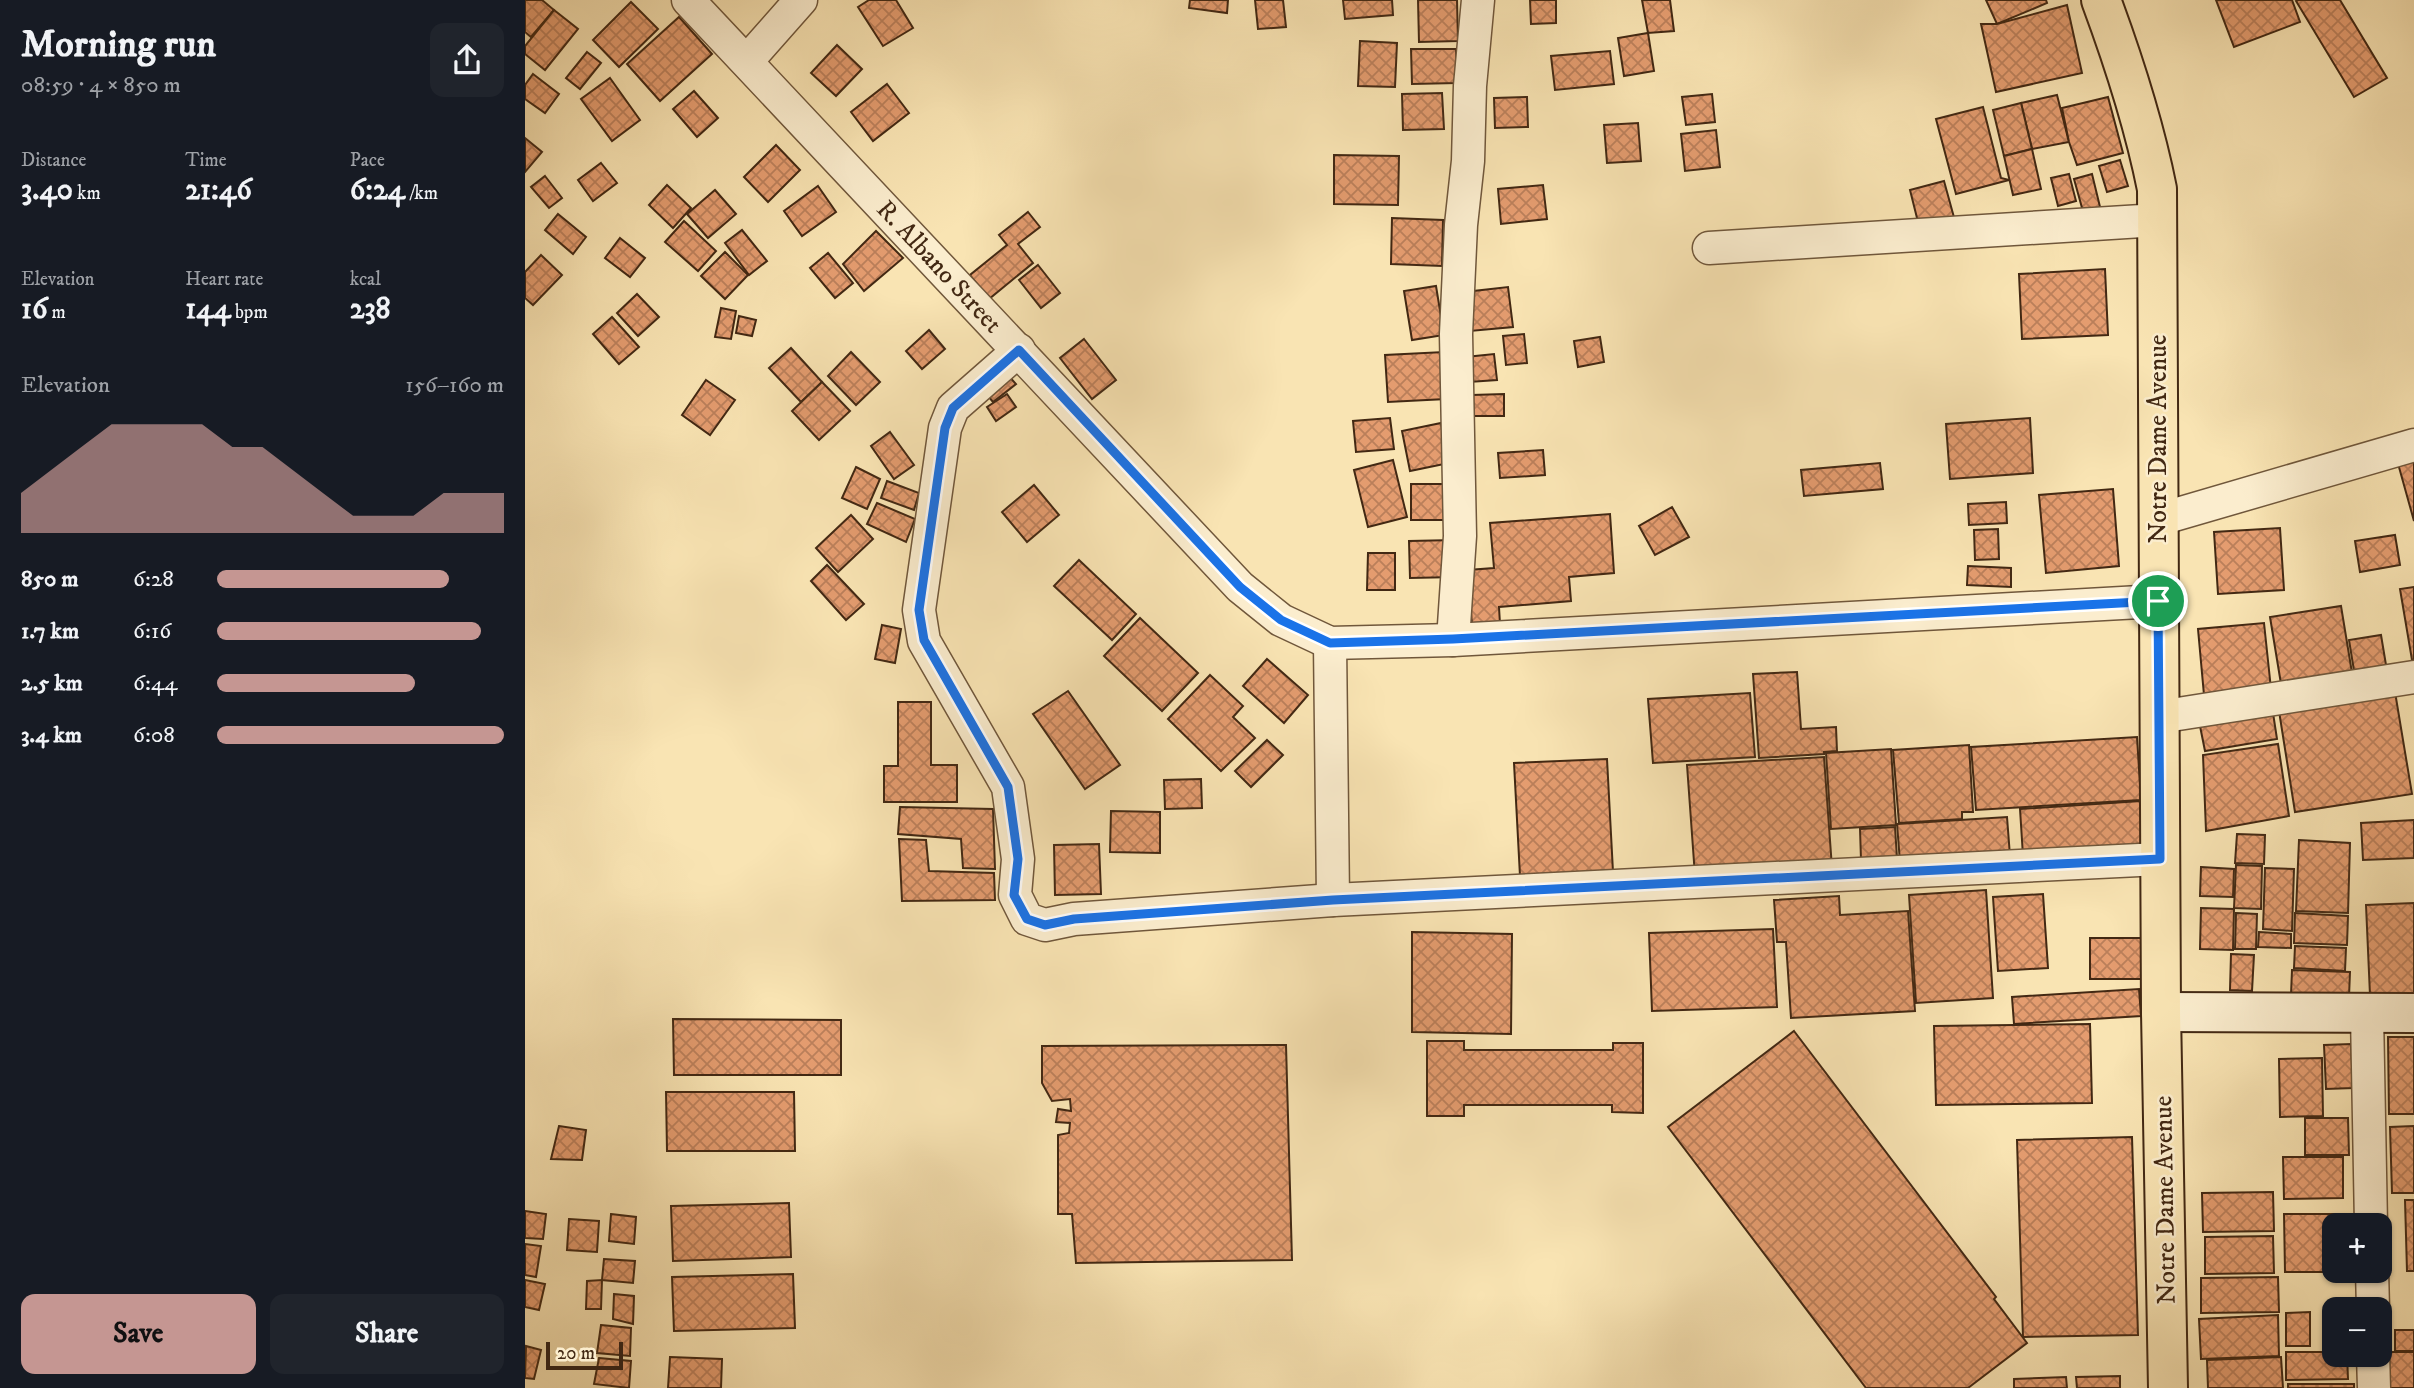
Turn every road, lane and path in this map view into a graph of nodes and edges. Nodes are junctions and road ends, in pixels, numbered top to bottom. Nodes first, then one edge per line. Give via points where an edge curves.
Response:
1 (688, 0) edge
2 (801, 0) edge
3 (1478, 0) edge
4 (2101, 0) edge
5 (747, 61) junction
6 (2158, 220) junction
7 (1710, 247) dead end
8 (1019, 350) junction
9 (2414, 445) edge
10 (2157, 520) junction
11 (2158, 601) junction
12 (1453, 639) junction
13 (1330, 643) junction
14 (2414, 677) edge
15 (2159, 717) junction
16 (2160, 859) junction
17 (1333, 900) junction
18 (2161, 1012) junction
19 (2414, 1013) edge
20 (2367, 1014) junction
21 (2371, 1213) edge
22 (2374, 1367) edge
23 (2168, 1388) edge
24 (2374, 1388) edge

1 - 5 street, R. Albano Street
2 - 5 street
3 - 12 street via 1458,293 1460,536
4 - 6 main road, Notre Dame Avenue via 2146,135
5 - 8 street, R. Albano Street
6 - 7 street
6 - 10 main road, Notre Dame Avenue
8 - 13 street, R. Albano Street via 1240,587 1281,620
8 - 17 street via 953,408 945,428 919,610 924,640 1008,787 1018,859 1014,895 1027,919 1045,925
9 - 10 street
10 - 11 main road, Notre Dame Avenue
11 - 12 street, R. Albano Street
11 - 15 main road, Notre Dame Avenue
12 - 13 street, R. Albano Street
13 - 17 street
14 - 15 street
15 - 16 main road, Notre Dame Avenue
16 - 17 street
16 - 18 main road, Notre Dame Avenue
18 - 20 street
18 - 23 main road, Notre Dame Avenue
19 - 20 street
20 - 21 street
22 - 24 street

